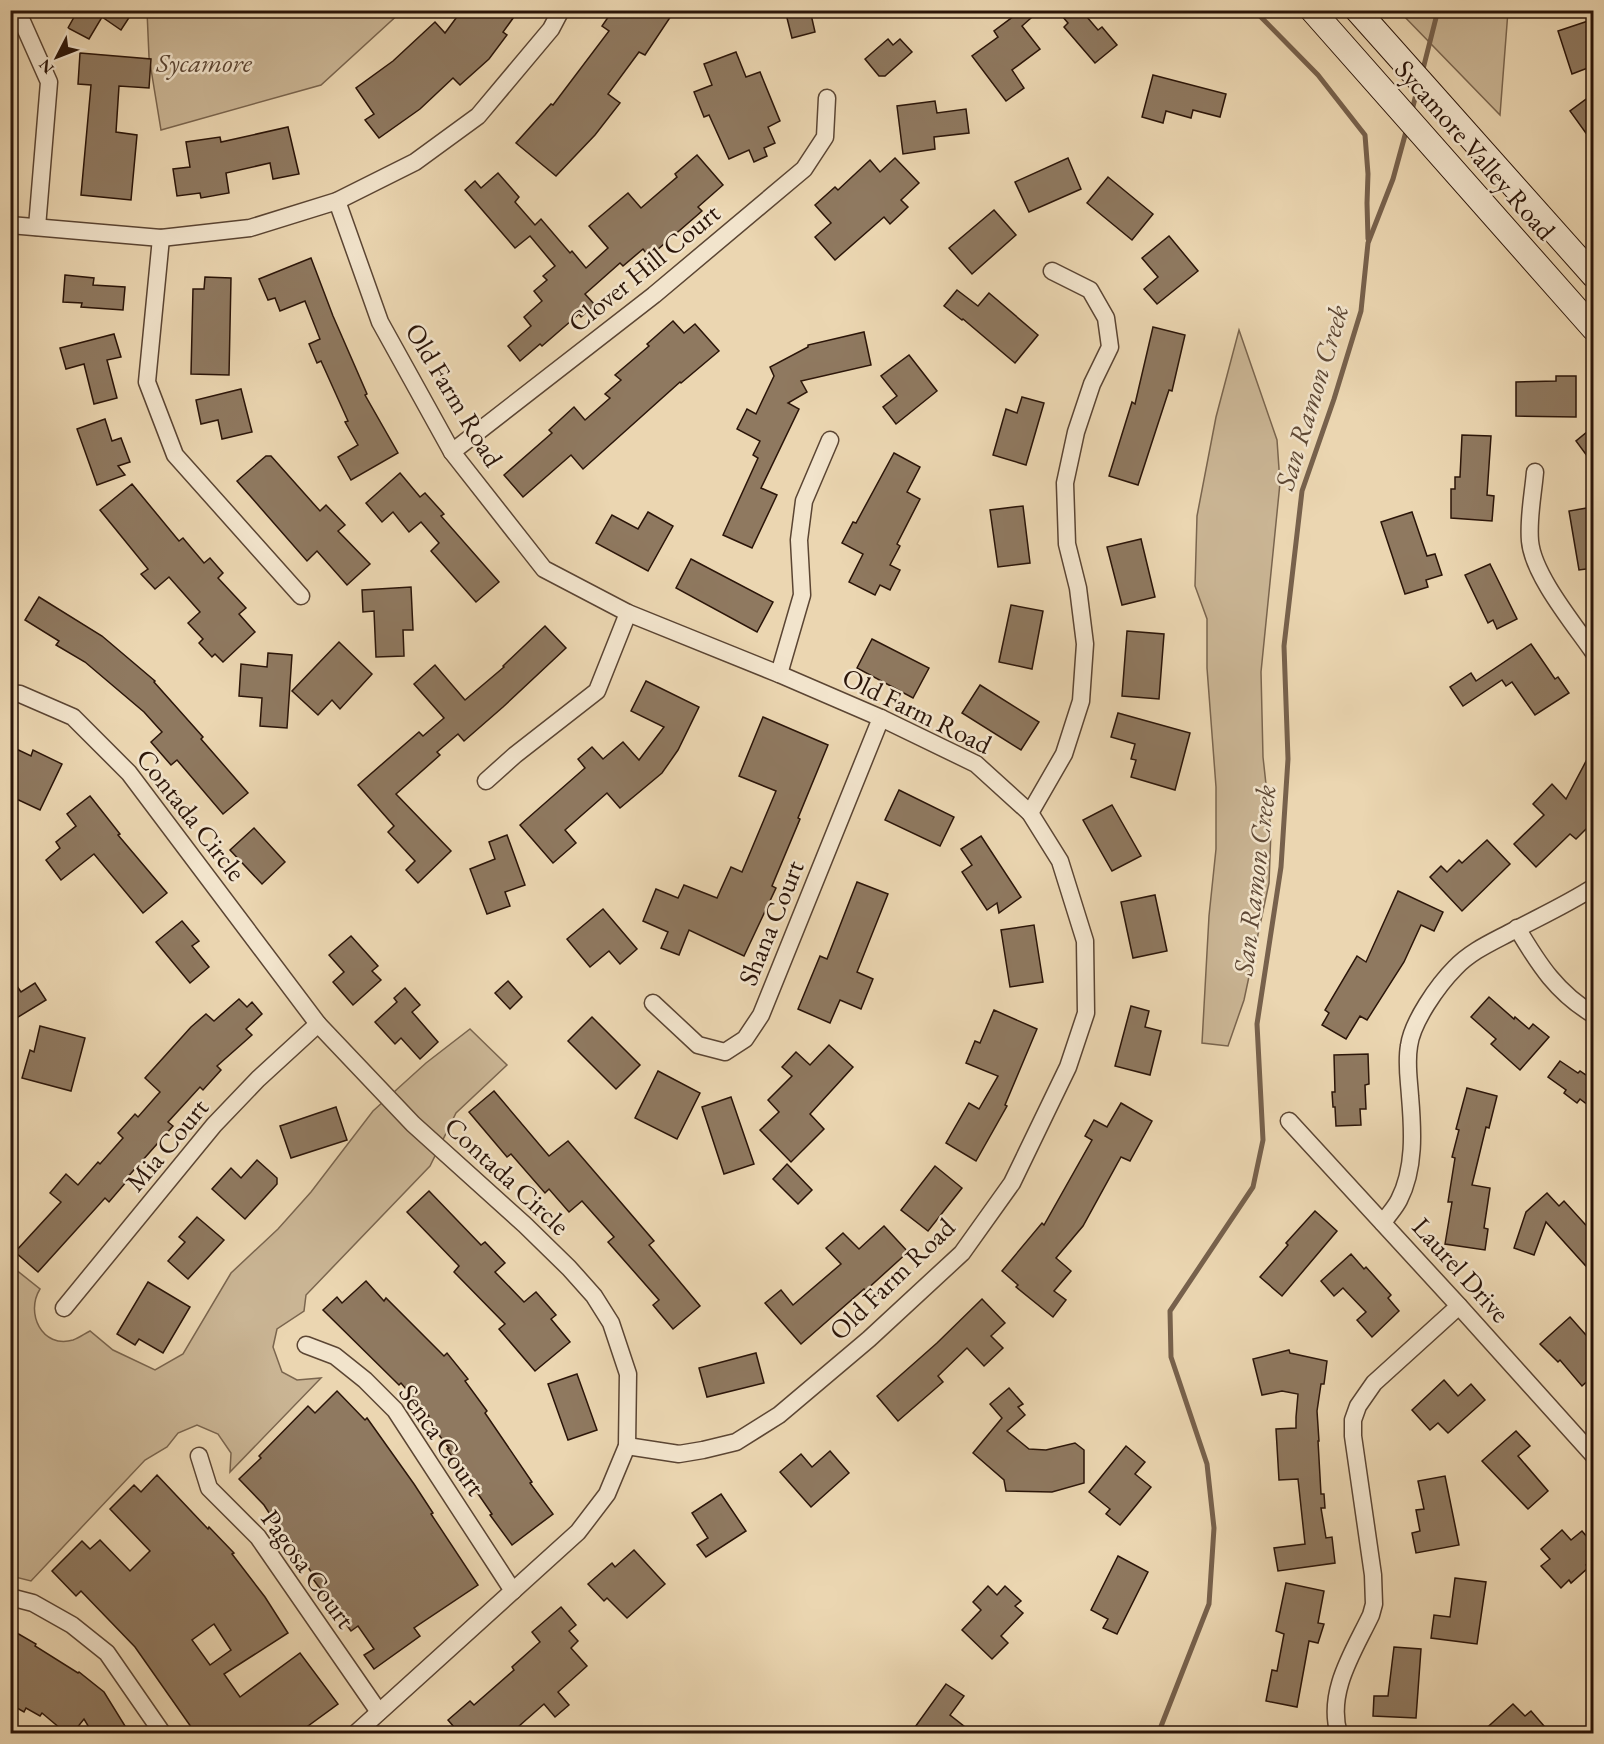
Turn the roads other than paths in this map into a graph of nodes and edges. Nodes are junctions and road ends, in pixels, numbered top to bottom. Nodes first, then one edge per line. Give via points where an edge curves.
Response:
1 (17, 10) edge
2 (561, 10) edge
3 (1312, 10) edge
4 (1357, 10) edge
5 (827, 98) dead end
6 (337, 201) junction
7 (10, 225) edge
8 (37, 228) junction
9 (161, 238) junction
10 (1052, 271) dead end
11 (1593, 276) edge
12 (1593, 329) edge
13 (830, 440) dead end
14 (452, 452) junction
15 (1535, 472) dead end
16 (301, 596) dead end
17 (628, 613) junction
18 (1593, 653) edge
19 (779, 674) junction
20 (10, 693) edge
21 (881, 718) junction
22 (486, 781) dead end
23 (1030, 813) junction
24 (1593, 887) edge
25 (1517, 928) junction
26 (653, 1003) dead end
27 (1593, 1016) edge
28 (318, 1024) junction
29 (1289, 1120) dead end
30 (1383, 1222) junction
31 (1459, 1306) junction
32 (64, 1308) dead end
33 (306, 1345) dead end
34 (627, 1446) junction
35 (199, 1456) dead end
36 (1593, 1456) edge
37 (513, 1591) junction
38 (10, 1597) edge
39 (379, 1712) junction
40 (163, 1734) edge
41 (355, 1734) edge
42 (1339, 1734) edge

1 - 8 street via 49,82
2 - 6 street via 550,29 478,116 416,162
3 - 12 main road, Sycamore Valley Road
4 - 11 main road, Sycamore Valley Road
5 - 14 street, Clover Hill Court via 825,137 804,169 654,295
6 - 9 street via 250,228
6 - 14 street, Old Farm Road via 380,322
7 - 8 street
8 - 9 street
9 - 16 street via 147,382 174,455
10 - 23 street via 1090,290 1106,318 1110,347 1076,432 1065,483 1067,544 1078,588 1085,644 1081,700 1064,754
13 - 19 street via 804,501 799,540 802,595
14 - 17 street, Old Farm Road via 544,569
15 - 18 street via 1529,524 1532,556
17 - 19 street, Old Farm Road
17 - 22 street via 597,691
19 - 21 street, Old Farm Road
20 - 28 street, Contada Circle via 73,717 129,772
21 - 23 street, Old Farm Road via 976,764
21 - 26 street, Shana Court via 761,1015 745,1040 725,1052 698,1045
23 - 34 street, Old Farm Road via 1060,861 1085,941 1086,1013 1068,1067 1012,1183 962,1253 869,1339 779,1414 736,1442 703,1450 679,1454
24 - 25 street
25 - 27 street via 1557,987
25 - 30 street via 1454,969 1416,1025 1408,1059 1411,1163 1402,1194
28 - 32 street, Mia Court via 214,1125
28 - 34 street, Contada Circle via 413,1124 525,1225 594,1296 611,1323 628,1374
29 - 30 street, Laurel Drive
30 - 31 street, Laurel Drive
31 - 36 street, Laurel Drive
31 - 42 street via 1374,1383 1353,1420 1374,1604 1342,1678 1335,1715
33 - 37 street, Senca Court via 335,1356 395,1410
34 - 37 street, Contada Circle via 607,1494 593,1514
35 - 39 street, Pagosa Court via 209,1488 258,1537
37 - 39 street, Contada Circle
38 - 40 street via 33,1603 72,1625 107,1653
39 - 41 street, Contada Circle

